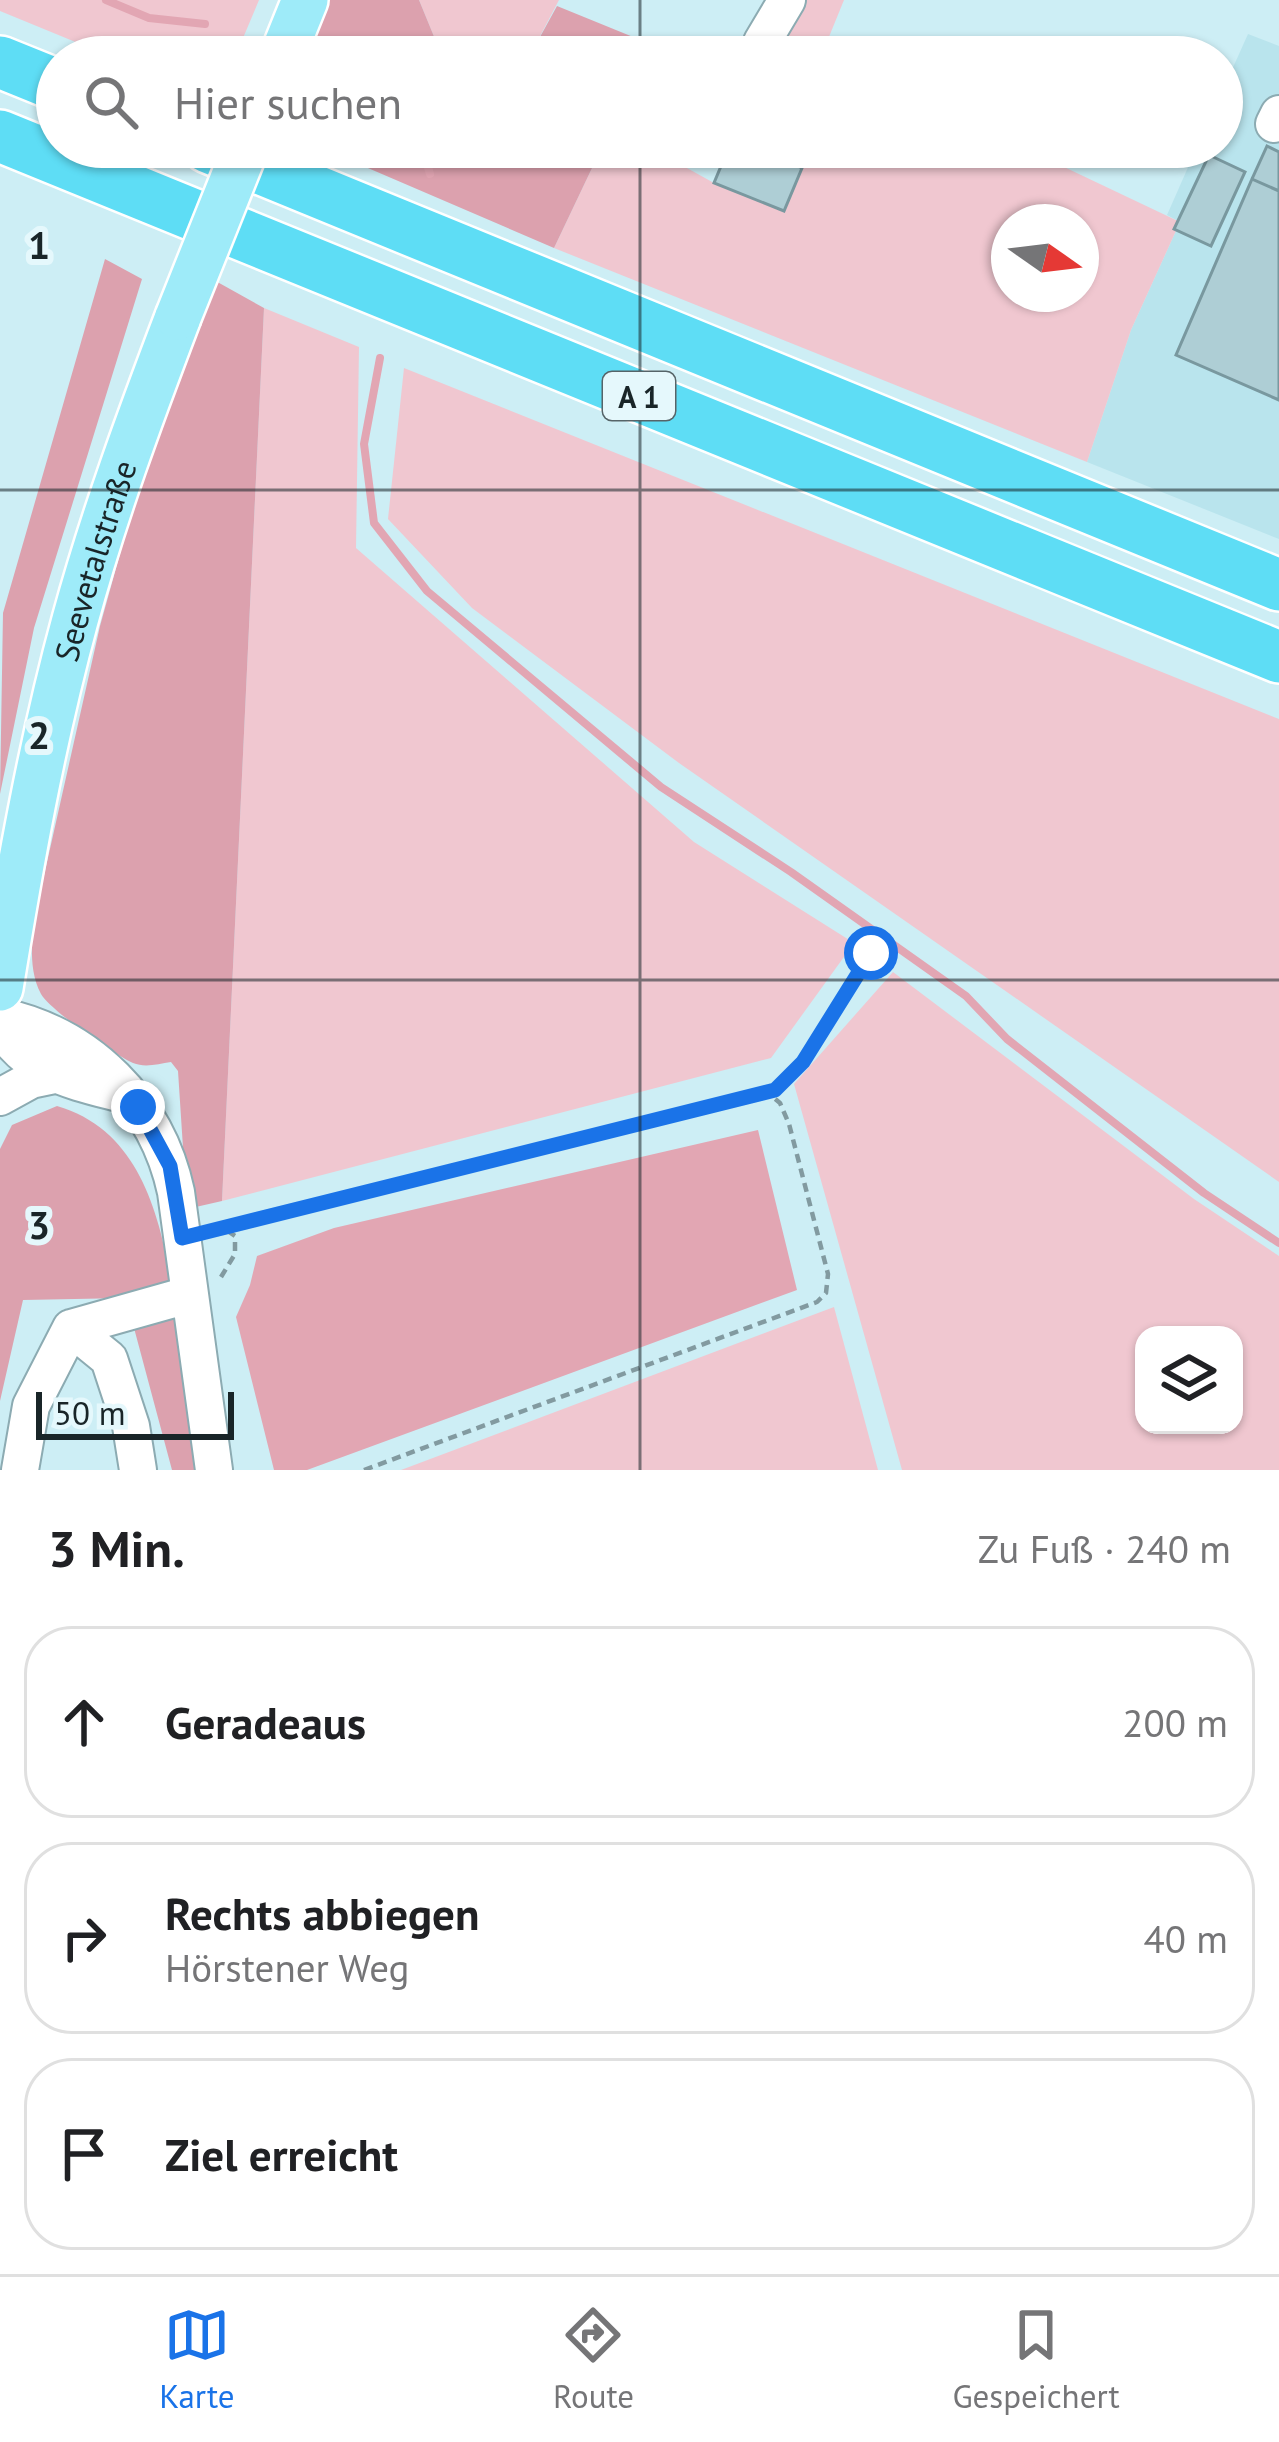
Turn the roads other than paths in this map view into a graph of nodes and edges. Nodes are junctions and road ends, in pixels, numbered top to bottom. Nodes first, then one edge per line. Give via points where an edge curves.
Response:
1 (305, 0) edge
2 (787, 0) edge
3 (290, 36) edge
4 (766, 36) edge
5 (0, 62) edge
6 (36, 77) edge
7 (0, 136) edge
8 (36, 151) edge
9 (79, 168) edge
10 (238, 168) edge
11 (259, 168) edge
12 (1279, 585) edge
13 (1279, 657) edge
14 (0, 988) edge
15 (0, 1021) edge
16 (55, 1075) junction
17 (126, 1095) junction
18 (0, 1097) edge
19 (187, 1286) junction
20 (71, 1328) junction
21 (20, 1470) edge
22 (139, 1470) edge
23 (214, 1470) edge

1 - 3 main road
2 - 4 street
5 - 6 highway
7 - 8 highway, A 1
9 - 13 highway, A 1
10 - 14 main road, Seevetalstraße, bridge via 129,448 75,620
11 - 12 highway, A 1
15 - 16 street via 20,1052
15 - 17 street via 34,1025 83,1049
16 - 17 street
16 - 18 street
17 - 19 street via 170,1166
19 - 20 street
19 - 23 street
20 - 21 street via 31,1406
20 - 22 street via 109,1359

